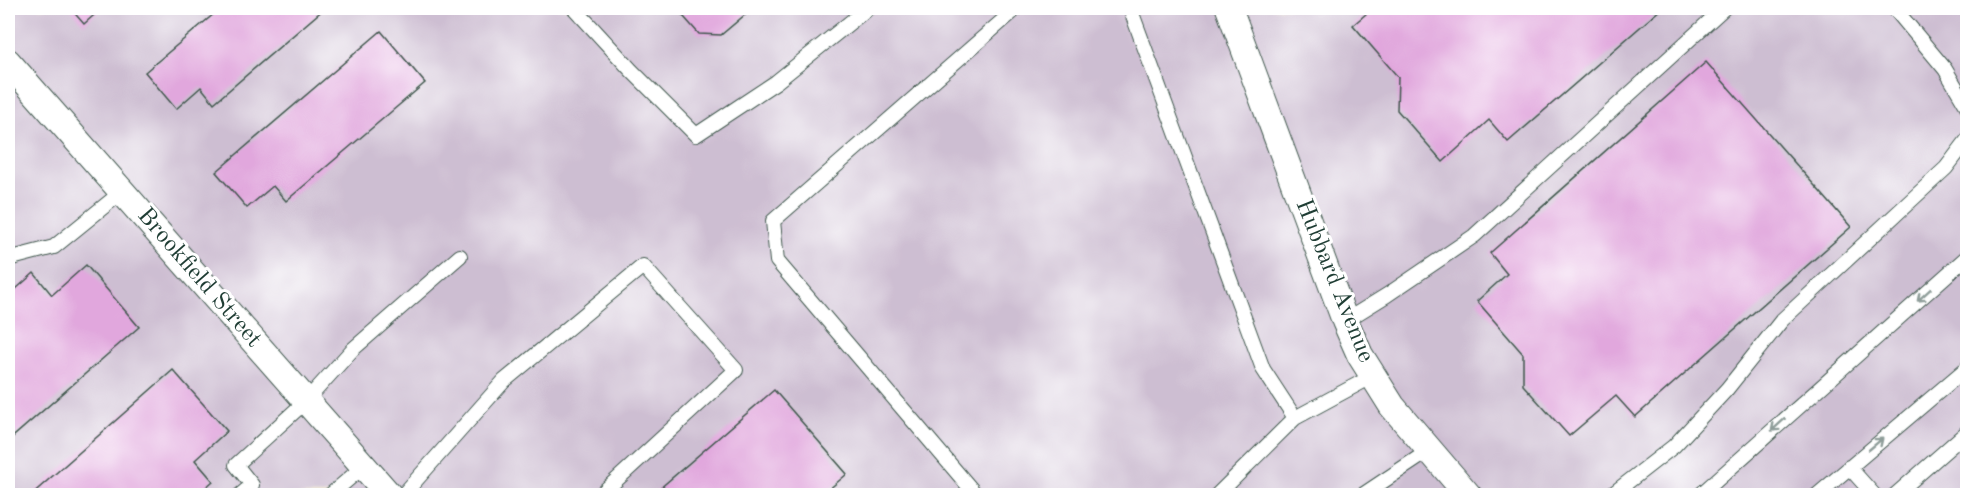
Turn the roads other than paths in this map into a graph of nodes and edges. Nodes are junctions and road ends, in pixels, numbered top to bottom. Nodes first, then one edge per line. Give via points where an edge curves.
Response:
1 (574, 8) edge
2 (868, 8) edge
3 (1017, 8) edge
4 (1130, 8) edge
5 (1229, 8) edge
6 (1724, 8) edge
7 (1894, 8) edge
8 (8, 62) edge
9 (1968, 108) edge
10 (1968, 139) edge
11 (123, 191) junction
12 (460, 256) dead end
13 (1968, 256) edge
14 (8, 259) edge
15 (1345, 321) junction
16 (1968, 367) edge
17 (1373, 375) junction
18 (306, 401) junction
19 (1295, 418) junction
20 (1968, 431) edge
21 (1430, 450) junction
22 (364, 466) junction
23 (1849, 467) junction
24 (239, 495) edge
25 (329, 495) edge
26 (390, 495) edge
27 (402, 495) edge
28 (599, 495) edge
29 (976, 495) edge
30 (1216, 495) edge
31 (1361, 495) edge
32 (1469, 495) edge
33 (1610, 495) edge
34 (1699, 495) edge
35 (1816, 495) edge
36 (1875, 495) edge
37 (1894, 495) edge

1 - 2 lane via 696,135 776,82
3 - 29 lane via 773,221 777,261
4 - 19 lane via 1263,369
5 - 15 street, Hubbard Avenue
6 - 15 lane via 1474,236
7 - 9 lane via 1945,69
8 - 11 street, Brookfield Street
10 - 33 lane via 1946,168 1782,320 1727,389 1674,446
11 - 14 lane via 54,248
11 - 18 street, Brookfield Street
12 - 18 lane via 352,350
13 -> 34 lane
15 - 17 street, Hubbard Avenue
23 -> 16 lane
17 - 19 lane
17 - 21 street, Hubbard Avenue via 1392,406
18 - 22 street, Brookfield Street
18 - 24 lane via 236,465 252,485
19 - 30 lane
20 - 37 lane
21 - 31 lane
21 - 32 street, Hubbard Avenue
22 - 25 lane
22 - 26 street, Brookfield Street
23 - 35 lane
23 - 36 lane
27 - 28 lane via 504,381 643,266 736,370

